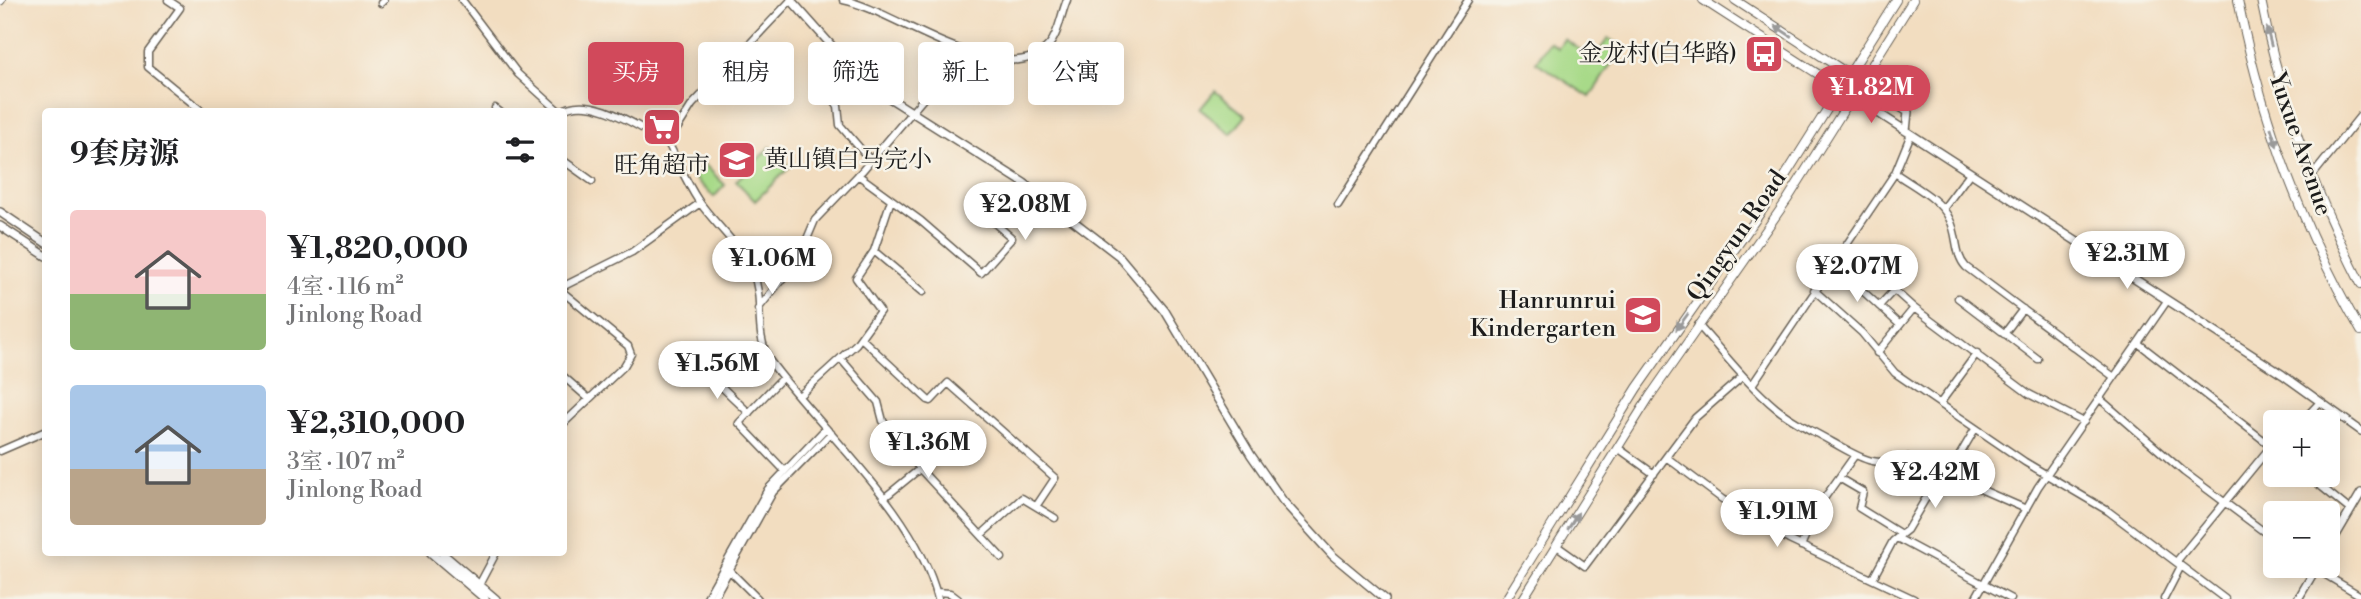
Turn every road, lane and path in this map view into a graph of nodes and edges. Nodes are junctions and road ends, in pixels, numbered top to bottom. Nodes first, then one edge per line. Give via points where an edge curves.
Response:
1 (168, 0) edge
2 (462, 0) edge
3 (791, 0) edge
4 (843, 0) edge
5 (1067, 0) edge
6 (1468, 0) edge
7 (1703, 0) edge
8 (1735, 0) edge
9 (1896, 0) edge
10 (1913, 0) edge
11 (2238, 0) edge
12 (2261, 0) edge
13 (827, 42) edge
14 (943, 42) edge
15 (1014, 58) edge
16 (1849, 74) junction
17 (1861, 82) junction
18 (1840, 88) junction
19 (1852, 96) junction
20 (837, 105) edge
21 (903, 105) edge
22 (918, 105) edge
23 (198, 108) edge
24 (556, 108) edge
25 (567, 109) edge
26 (913, 111) junction
27 (2361, 115) edge
28 (1908, 133) junction
29 (668, 143) junction
30 (871, 161) junction
31 (567, 163) edge
32 (1895, 173) junction
33 (1970, 173) junction
34 (858, 174) junction
35 (2312, 176) junction
36 (592, 181) dead end
37 (891, 200) junction
38 (700, 203) junction
39 (1338, 205) dead end
40 (1943, 209) junction
41 (0, 212) edge
42 (984, 214) dead end
43 (0, 226) edge
44 (42, 240) edge
45 (874, 251) junction
46 (42, 253) edge
47 (1832, 263) junction
48 (567, 284) edge
49 (2361, 284) edge
50 (1814, 290) junction
51 (923, 292) dead end
52 (567, 296) edge
53 (1958, 298) dead end
54 (2167, 301) junction
55 (1879, 306) junction
56 (1914, 308) junction
57 (758, 309) junction
58 (2023, 309) junction
59 (1698, 325) junction
60 (1900, 325) junction
61 (2361, 331) edge
62 (2004, 334) junction
63 (861, 338) junction
64 (2138, 343) junction
65 (1877, 352) junction
66 (1977, 353) junction
67 (841, 359) junction
68 (2038, 359) dead end
69 (704, 369) dead end
70 (1742, 376) junction
71 (2114, 377) junction
72 (782, 378) junction
73 (567, 380) edge
74 (1752, 385) junction
75 (799, 396) junction
76 (588, 398) junction
77 (2100, 399) junction
78 (1941, 402) junction
79 (2320, 402) junction
80 (2312, 410) edge
81 (749, 413) junction
82 (567, 420) edge
83 (2084, 422) junction
84 (1975, 429) junction
85 (829, 430) junction
86 (2361, 431) edge
87 (42, 433) edge
88 (954, 440) dead end
89 (2263, 440) edge
90 (1618, 448) junction
91 (0, 451) edge
92 (1855, 455) junction
93 (1666, 457) junction
94 (2263, 460) edge
95 (920, 469) junction
96 (784, 470) junction
97 (1654, 474) junction
98 (1948, 475) junction
99 (2047, 475) junction
100 (1839, 478) junction
101 (1936, 481) junction
102 (2322, 487) edge
103 (2361, 493) edge
104 (884, 498) junction
105 (2225, 503) junction
106 (1037, 505) junction
107 (2026, 509) junction
108 (2350, 510) junction
109 (1055, 518) dead end
110 (2340, 528) edge
111 (2263, 531) edge
112 (981, 535) junction
113 (1900, 536) junction
114 (1557, 546) junction
115 (1801, 546) junction
116 (435, 556) edge
117 (446, 556) edge
118 (494, 556) edge
119 (1002, 558) dead end
120 (2178, 564) junction
121 (730, 571) junction
122 (1873, 578) junction
123 (2308, 578) edge
124 (2332, 578) edge
125 (479, 584) junction
126 (1983, 584) junction
127 (937, 596) edge
128 (2361, 596) edge
129 (485, 599) edge
130 (496, 599) edge
131 (706, 599) edge
132 (713, 599) edge
133 (758, 599) edge
134 (958, 599) edge
135 (1385, 599) edge
136 (1506, 599) edge
137 (1523, 599) edge
138 (1914, 599) edge
139 (1975, 599) edge
140 (2011, 599) edge
141 (2164, 599) edge
142 (2225, 599) edge
143 (2298, 599) edge

1 - 23 street via 180,8 148,52 148,67
2 - 24 street via 518,74
3 - 13 street
3 - 29 street via 692,105
4 - 14 street
5 - 15 street via 1052,42 1038,54
6 - 39 street
7 - 18 main road
16 -> 8 main road
9 - 16 main road, Qingyun Road
10 - 17 main road, Qingyun Road
11 -> 61 main road, Yuxue Avenue via 2257,81 2287,175 2316,245
35 -> 12 main road, Yuxue Avenue
16 - 17 main road
16 - 18 main road, Qingyun Road
17 - 19 main road, Qingyun Road
17 - 28 street via 1908,112
18 - 19 main road
18 -> 136 main road, Qingyun Road via 1645,377
19 - 28 street
19 - 59 main road, Qingyun Road via 1787,200
20 - 30 street via 840,125
21 - 26 street
22 - 26 street
25 - 29 street via 593,105
26 - 30 street
26 - 135 street via 1024,183 1119,256 1166,311 1283,501 1332,555
27 - 35 street
28 - 32 street
28 - 33 street
29 - 38 street
30 - 34 street
31 - 36 street
32 - 40 street
32 - 47 street
33 - 40 street
33 - 54 street
34 - 37 street
34 - 57 street via 815,220 799,258
35 - 49 main road, Yuxue Avenue
37 - 42 street via 981,273 1012,238
37 - 45 street
38 - 48 street via 632,252
38 - 57 street via 747,262 758,288
40 - 58 street via 1962,263
41 - 44 street
43 - 46 street
45 - 51 street
45 - 63 street via 856,278 880,311
47 - 50 street
47 - 55 street
50 - 65 street
50 - 74 street
52 - 76 street via 631,352 624,366
53 - 62 street
54 - 64 street
54 - 79 street
55 - 56 street via 1894,290
55 - 60 street
56 - 60 street
56 - 66 street
57 - 72 street via 761,342
58 - 62 street
58 - 71 street
59 - 70 street
59 - 90 main road, Qingyun Road
60 - 65 street
62 - 68 street
63 - 67 street
63 - 106 street via 928,400 948,383 1055,478
64 - 71 street
64 - 89 street
65 - 78 street via 1895,373
66 - 78 street
66 - 83 street via 2029,394
67 - 75 street
67 - 95 street via 878,402 883,421
69 - 81 street
70 - 74 street
70 - 93 street via 1695,418
71 - 77 street
72 - 75 street
72 - 81 street
73 - 76 street
74 - 92 street via 1786,415
75 - 85 street
76 - 82 street
77 - 83 street
77 - 105 street
78 - 84 street
79 - 80 street
79 - 86 street
81 - 96 street via 739,423
83 - 99 street
84 - 98 street
84 - 99 street
85 - 96 street
85 - 104 street
85 - 121 street via 773,492
87 - 91 street
88 - 95 street
90 - 97 street
114 -> 90 main road, Qingyun Road
92 - 100 street
92 - 101 street via 1881,464 1908,457
93 - 97 street
93 - 115 street via 1745,514
94 - 105 street
95 - 104 street
95 - 112 street
96 - 131 street via 763,496
97 - 114 street via 1585,566
98 - 101 street
98 - 107 street
99 - 107 street
99 - 120 street via 2108,511
100 - 113 street via 1863,492 1859,508
100 - 115 street via 1818,508
101 - 113 street
102 - 108 street
103 - 108 street
104 - 127 street via 930,572
105 - 111 street
105 - 120 street
106 - 109 street
106 - 112 street via 1020,499
107 - 126 street
108 - 110 street
112 - 119 street
113 - 122 street
113 - 126 street
114 - 137 main road, Qingyun Road
115 - 122 street
116 - 129 street
117 - 125 street
118 - 125 street
120 - 141 street
120 - 142 street
121 - 132 street
121 - 133 street
122 - 138 street
123 - 143 street
124 - 128 street
125 - 130 street
126 - 139 street
126 - 140 street
127 - 134 street via 950,593

